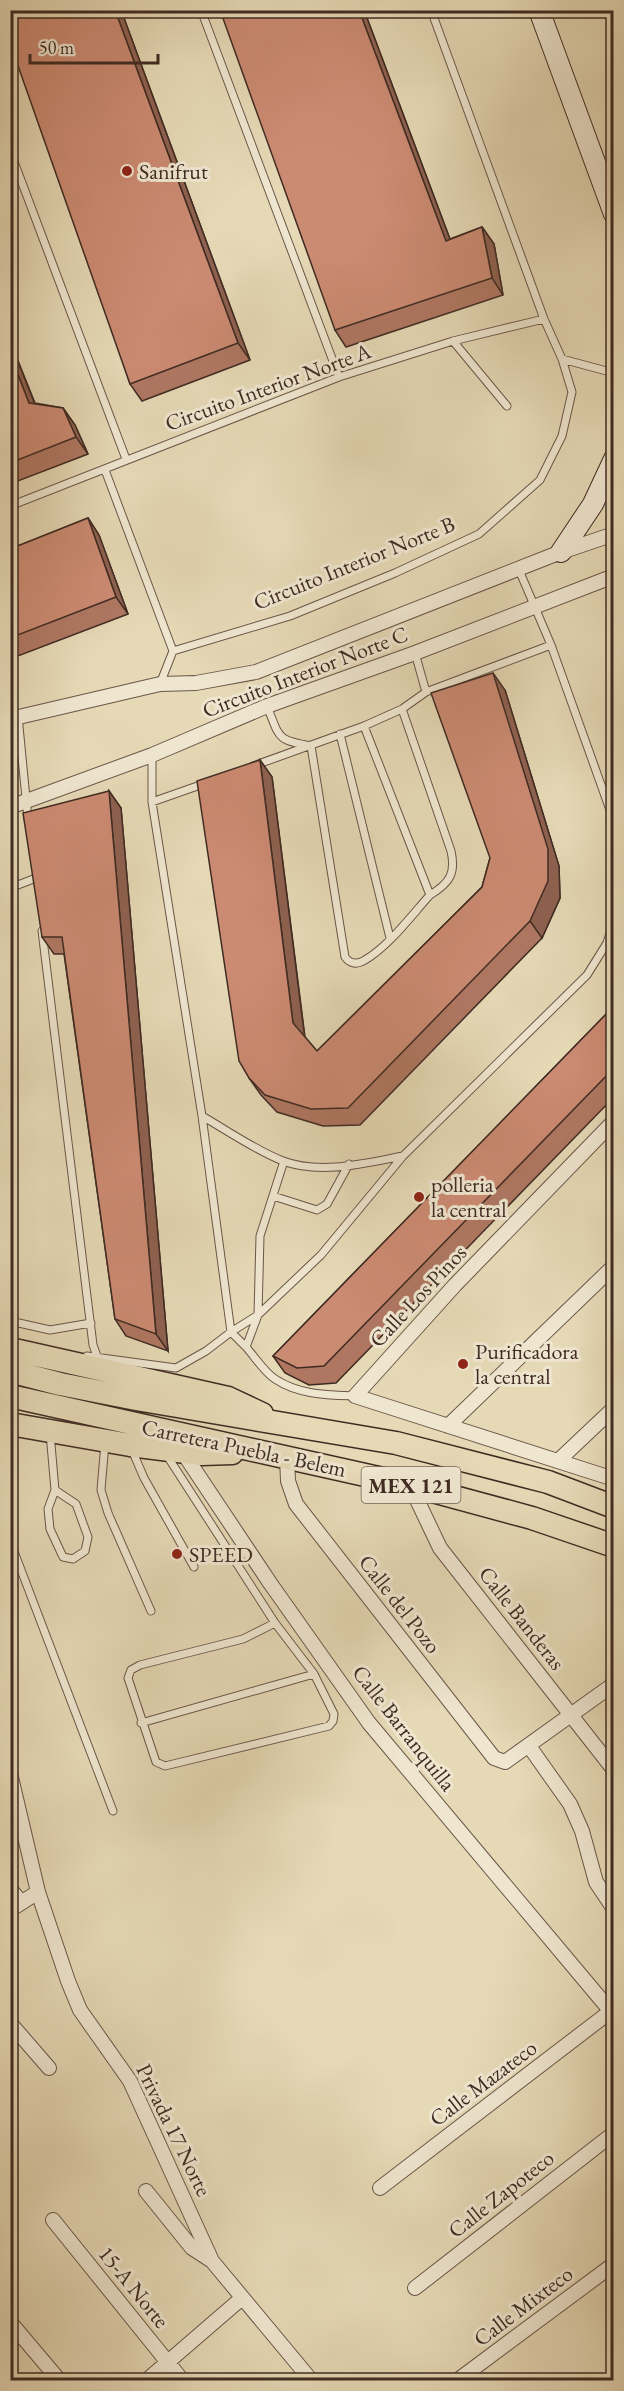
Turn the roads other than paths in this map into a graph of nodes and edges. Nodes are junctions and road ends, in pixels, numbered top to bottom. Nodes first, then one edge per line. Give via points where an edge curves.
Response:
1 (201, 10) edge
2 (431, 10) edge
3 (539, 10) edge
4 (10, 152) edge
5 (614, 214) edge
6 (544, 319) junction
7 (453, 340) junction
8 (562, 359) junction
9 (614, 373) edge
10 (339, 377) junction
11 (507, 406) dead end
12 (126, 459) junction
13 (614, 459) edge
14 (105, 470) junction
15 (10, 506) edge
16 (614, 534) edge
17 (561, 552) junction
18 (519, 570) junction
19 (614, 576) edge
20 (534, 607) junction
21 (551, 645) junction
22 (173, 651) junction
23 (415, 653) junction
24 (160, 684) junction
25 (426, 692) junction
26 (267, 706) junction
27 (402, 709) junction
28 (14, 717) edge
29 (364, 726) junction
30 (340, 734) junction
31 (311, 746) junction
32 (152, 755) junction
33 (248, 768) edge
34 (216, 780) edge
35 (26, 801) junction
36 (152, 802) junction
37 (10, 807) edge
38 (614, 821) edge
39 (29, 823) edge
40 (34, 867) edge
41 (36, 878) junction
42 (10, 888) edge
43 (37, 890) edge
44 (430, 895) junction
45 (614, 920) edge
46 (42, 925) edge
47 (390, 938) junction
48 (202, 1116) junction
49 (614, 1121) edge
50 (403, 1156) junction
51 (284, 1161) junction
52 (349, 1164) junction
53 (273, 1196) junction
54 (614, 1266) edge
55 (258, 1315) junction
56 (10, 1321) edge
57 (91, 1323) junction
58 (231, 1332) junction
59 (246, 1347) junction
60 (10, 1349) edge
61 (97, 1356) junction
62 (47, 1358) junction
63 (10, 1371) edge
64 (10, 1396) edge
65 (355, 1396) junction
66 (614, 1408) edge
67 (282, 1425) junction
68 (448, 1426) junction
69 (11, 1427) edge
70 (50, 1431) junction
71 (105, 1441) junction
72 (129, 1445) junction
73 (172, 1450) junction
74 (257, 1452) junction
75 (287, 1458) junction
76 (559, 1460) junction
77 (614, 1479) edge
78 (410, 1485) junction
79 (55, 1490) junction
80 (614, 1507) edge
81 (10, 1540) edge
82 (614, 1546) edge
83 (194, 1567) dead end
84 (152, 1611) dead end
85 (275, 1623) junction
86 (314, 1674) junction
87 (614, 1683) edge
88 (571, 1715) junction
89 (141, 1723) junction
90 (529, 1746) junction
91 (614, 1770) edge
92 (10, 1773) edge
93 (112, 1811) dead end
94 (10, 1889) edge
95 (38, 1892) junction
96 (16, 1906) edge
97 (614, 1909) edge
98 (612, 2013) edge
99 (10, 2023) edge
100 (49, 2068) dead end
101 (614, 2133) edge
102 (380, 2188) dead end
103 (146, 2191) dead end
104 (53, 2220) dead end
105 (212, 2261) junction
106 (614, 2264) edge
107 (415, 2288) dead end
108 (242, 2298) junction
109 (10, 2322) edge
110 (168, 2363) junction
111 (59, 2380) edge
112 (147, 2380) edge
113 (182, 2380) edge
114 (311, 2380) edge
115 (458, 2380) edge

1 - 10 lane
2 - 6 lane, Circuito Interior Norte B
3 - 5 street
4 - 12 lane
6 - 7 lane, Circuito Interior Norte A
6 - 8 lane, Circuito Interior Norte B
7 - 10 lane, Circuito Interior Norte A
7 - 11 lane
8 - 9 lane
8 - 22 lane, Circuito Interior Norte B via 572,392 562,436 540,480 479,534 290,616
10 - 12 lane, Circuito Interior Norte A
12 - 14 lane, Circuito Interior Norte A
13 - 17 street via 594,504
14 - 15 lane, Circuito Interior Norte A
14 - 22 lane
16 - 17 street
17 - 18 street
18 - 20 lane
18 - 24 street via 256,672 196,683
19 - 20 street, Circuito Interior Norte C
20 - 21 lane
20 - 23 street, Circuito Interior Norte C
21 - 25 lane
21 - 38 lane
22 - 24 lane
23 - 25 lane
23 - 26 street, Circuito Interior Norte C
24 - 28 street
25 - 27 lane
26 - 31 lane via 279,736
26 - 32 street, Circuito Interior Norte C
27 - 29 lane
27 - 44 lane via 454,864 443,888
28 - 35 lane
29 - 30 lane
29 - 44 lane
30 - 31 lane
30 - 47 lane
31 - 33 lane
31 - 47 lane via 345,957 354,964 364,961
32 - 35 street, Circuito Interior Norte C
32 - 36 lane
34 - 36 lane
35 - 37 street, Circuito Interior Norte C
35 - 39 lane
36 - 48 lane
40 - 41 lane
41 - 42 lane
41 - 43 lane
44 - 47 lane
45 - 50 lane via 607,943 587,975
46 - 57 lane
48 - 51 lane
48 - 58 lane
49 - 65 street, Calle Los Pinos
50 - 52 lane
50 - 55 lane via 321,1255
51 - 52 lane via 317,1167
51 - 53 lane
52 - 53 lane via 327,1204 317,1210
53 - 55 lane via 260,1236
54 - 68 street
55 - 58 lane
55 - 59 lane
56 - 57 lane via 50,1330
57 - 61 lane
58 - 59 lane
58 - 61 lane via 176,1368
59 - 65 lane via 274,1379 296,1389
60 - 62 main road
61 - 62 lane
62 - 67 main road via 228,1398
63 - 67 main road, Carretera Puebla - Belem / MEX 121
64 - 74 main road, Carretera Puebla - Belem / MEX 121
65 - 68 street
66 - 76 street
67 - 80 main road, Carretera Puebla - Belem / MEX 121 via 396,1443 548,1482
68 - 76 street
69 - 70 main road
70 - 71 main road
70 - 79 lane
71 - 72 main road
71 - 84 lane via 102,1490 108,1514
72 - 73 main road
72 - 83 lane
73 - 74 main road via 202,1454
73 - 85 lane
73 - 98 street, Calle Barranquilla via 369,1723
74 - 75 main road, Carretera Puebla - Belem / MEX 121
75 - 78 main road, Carretera Puebla - Belem / MEX 121
75 - 90 street, Calle del Pozo via 288,1481 296,1504 494,1758 505,1762
76 - 77 street
78 - 82 main road, Carretera Puebla - Belem / MEX 121 via 532,1518
78 - 88 street, Calle Banderas via 440,1548
79 - 79 lane via 48,1509 50,1529 63,1557 73,1559 85,1551 88,1537 76,1504
81 - 93 lane
85 - 86 lane
85 - 89 lane via 243,1639 131,1670 128,1677
86 - 89 lane
86 - 89 lane via 334,1714 329,1726 165,1766 156,1762
87 - 88 street
88 - 90 street
88 - 91 street, Calle Banderas
90 - 97 street via 570,1804 596,1882
92 - 95 street, Privada 17 Norte
94 - 96 street
95 - 96 street
95 - 105 street, Privada 17 Norte via 80,2010 130,2081
98 - 102 street, Calle Mazateco
99 - 100 street
101 - 107 street, Calle Zapoteco
103 - 105 street via 192,2248
104 - 110 street, 15-A Norte
105 - 108 street, Privada 17 Norte
106 - 115 street, Calle Mixteco
108 - 110 street
108 - 114 street, Privada 17 Norte
109 - 111 street
110 - 112 street
110 - 113 street, 15-A Norte

